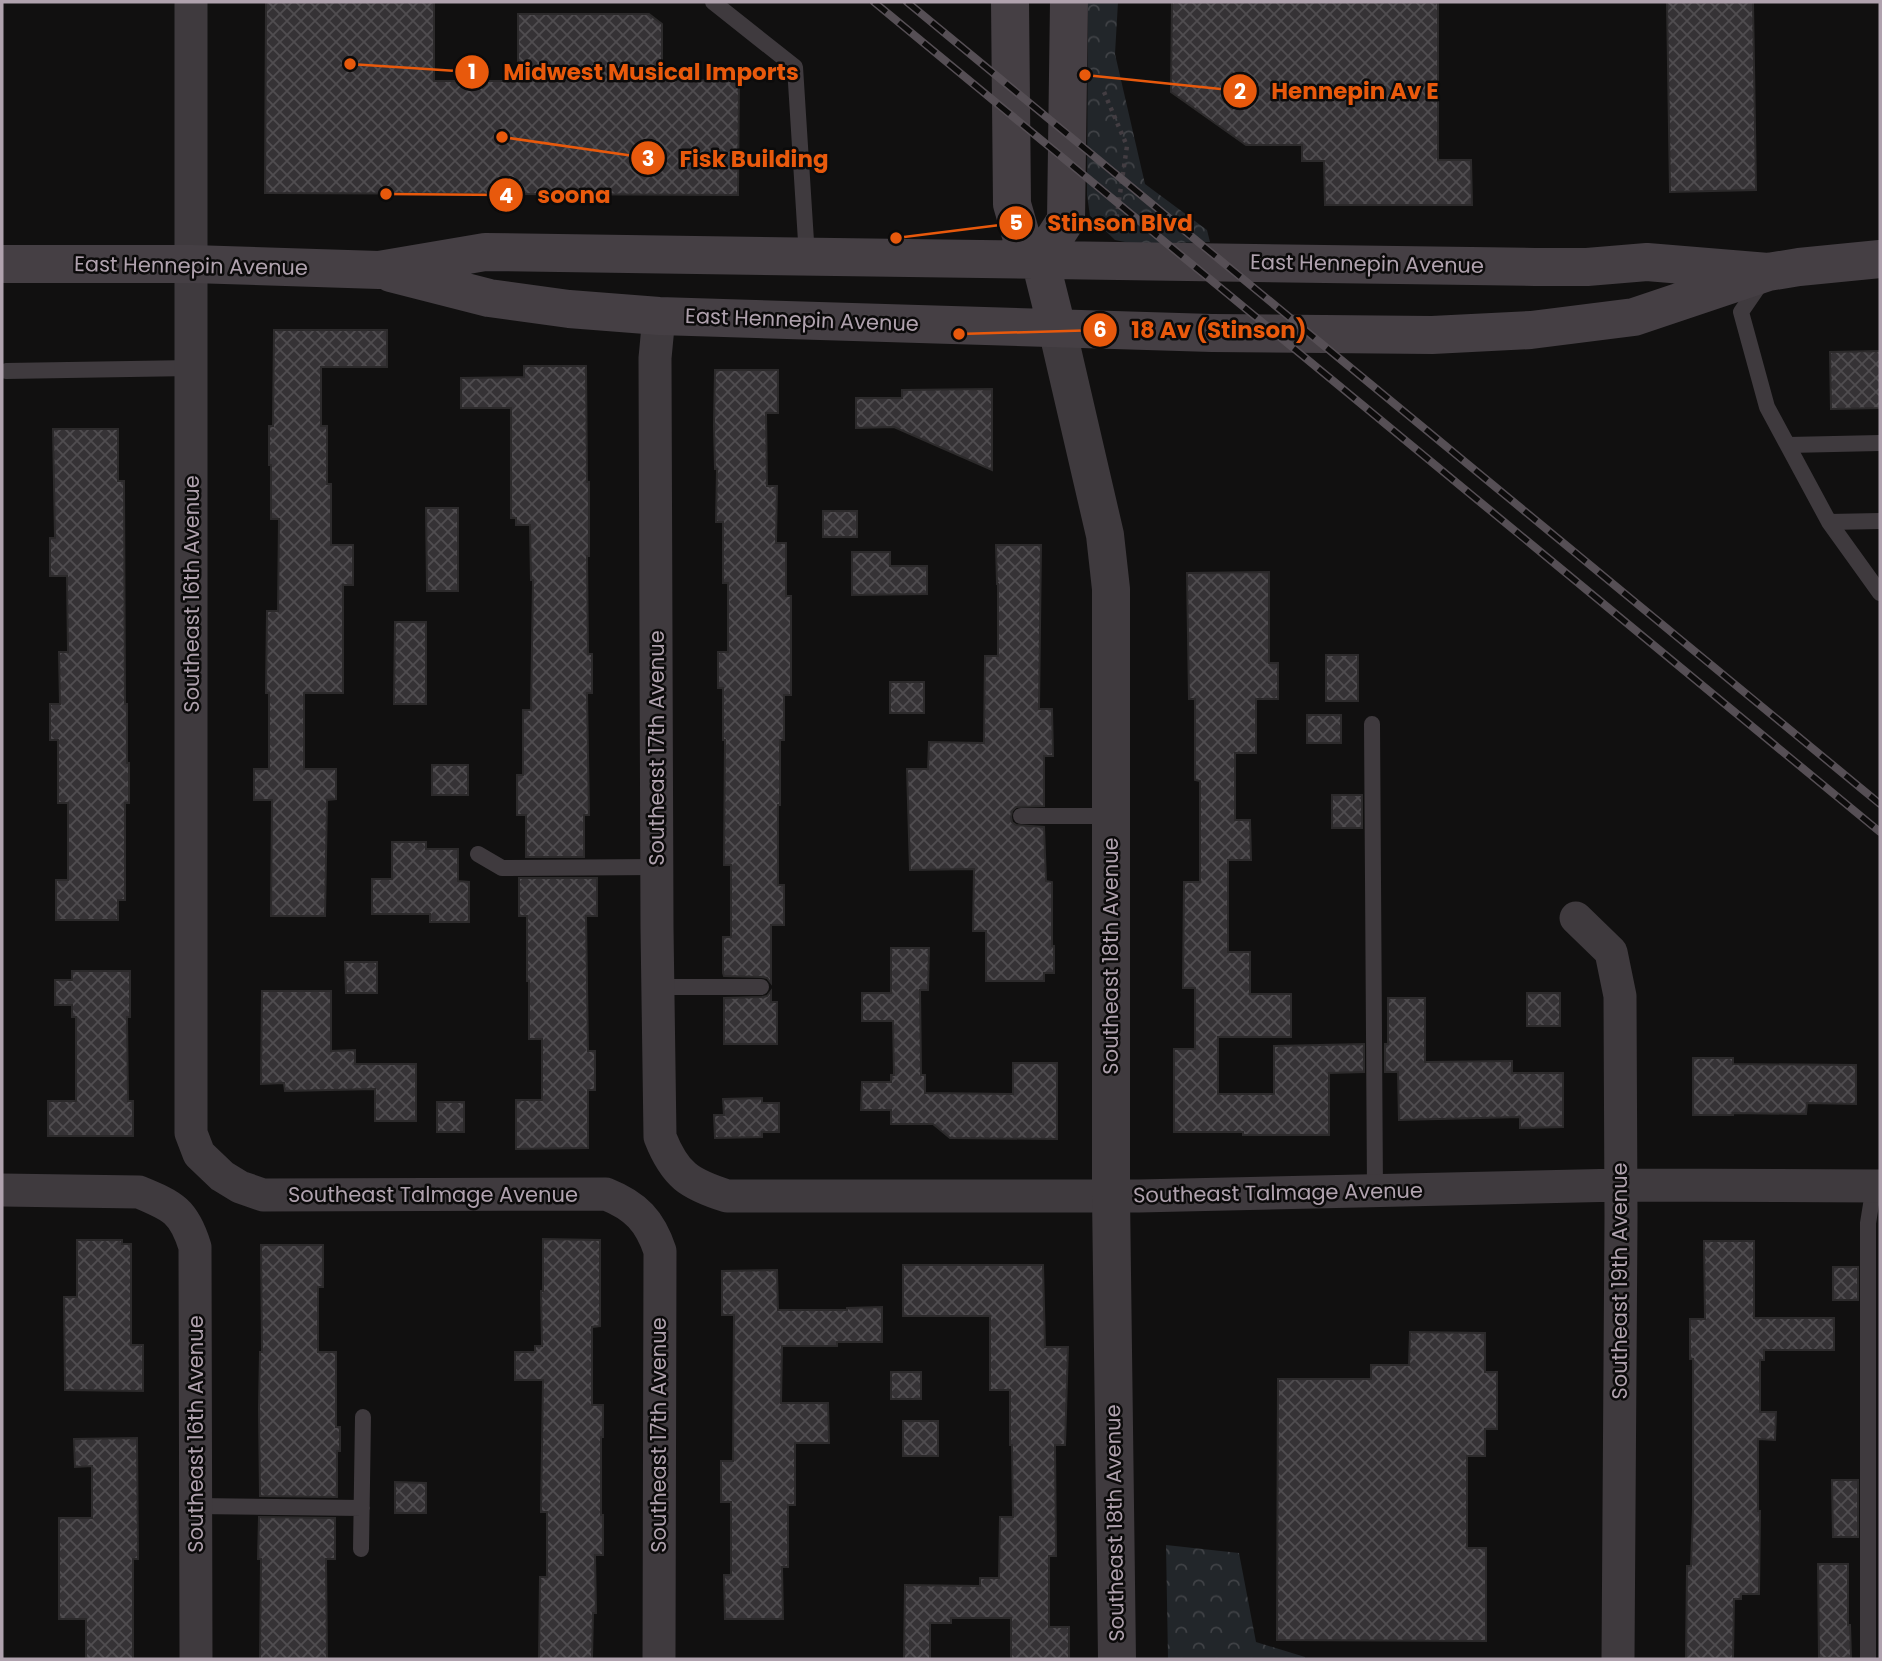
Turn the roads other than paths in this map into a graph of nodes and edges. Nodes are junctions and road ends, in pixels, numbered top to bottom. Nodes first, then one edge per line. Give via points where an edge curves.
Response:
1 (191, 2) edge
2 (713, 2) edge
3 (1010, 2) edge
4 (1069, 2) edge
5 (807, 257) junction
6 (1880, 259) edge
7 (1040, 260) junction
8 (2, 264) edge
9 (192, 264) junction
10 (379, 270) junction
11 (1768, 272) junction
12 (659, 316) junction
13 (1057, 328) junction
14 (192, 368) junction
15 (6, 371) dead end
16 (1880, 443) edge
17 (1788, 445) junction
18 (1880, 521) edge
19 (1829, 522) junction
20 (1880, 593) edge
21 (1372, 723) dead end
22 (1021, 816) dead end
23 (1112, 816) junction
24 (478, 854) dead end
25 (657, 867) junction
26 (1576, 918) dead end
27 (658, 987) junction
28 (761, 987) dead end
29 (682, 1174) joint
30 (222, 1176) joint
31 (1621, 1185) junction
32 (1877, 1186) edge
33 (2, 1190) edge
34 (1375, 1191) junction
35 (1111, 1196) junction
36 (642, 1216) joint
37 (363, 1417) dead end
38 (197, 1506) junction
39 (362, 1508) junction
40 (361, 1549) dead end
41 (196, 1659) edge
42 (659, 1659) edge
43 (1116, 1659) edge
44 (1618, 1659) edge
45 (1868, 1659) edge

1 - 9 street, Southeast 16th Avenue
2 - 5 lane via 795,68
3 - 7 main road via 1012,204 1023,239
4 - 7 main road via 1066,220
5 - 7 main road, East Hennepin Avenue
5 - 10 main road, East Hennepin Avenue via 485,252
6 - 11 main road, East Hennepin Avenue
7 - 11 main road, East Hennepin Avenue via 1535,267 1647,262
7 - 13 main road, Southeast 18th Avenue
8 - 9 main road, East Hennepin Avenue
9 - 10 main road, East Hennepin Avenue
9 - 14 street, Southeast 16th Avenue
10 - 12 main road, East Hennepin Avenue via 489,298
11 - 13 main road, East Hennepin Avenue via 1634,317 1531,330 1432,335
11 - 17 lane via 1741,312 1767,407
12 - 13 main road, East Hennepin Avenue
12 - 25 street, Southeast 17th Avenue via 655,358
13 - 23 street, Southeast 18th Avenue via 1105,535 1111,589
14 - 15 lane
14 - 30 street, Southeast 16th Avenue via 191,1133 199,1154
16 - 17 lane
17 - 19 lane
18 - 19 lane
19 - 20 lane
21 - 34 lane
22 - 23 lane
23 - 35 street, Southeast 18th Avenue
24 - 25 lane via 502,868
25 - 27 street, Southeast 17th Avenue
26 - 31 street, Southeast 19th Avenue via 1611,952 1620,996
27 - 28 lane
27 - 29 street, Southeast 17th Avenue via 660,1138 670,1162
29 - 35 street, Southeast Talmage Avenue via 704,1189 727,1196
30 - 36 street, Southeast Talmage Avenue via 263,1195 606,1194
31 - 32 street, Southeast Talmage Avenue
31 - 34 street, Southeast Talmage Avenue
31 - 44 street, Southeast 19th Avenue
32 - 45 lane via 1868,1223
33 - 38 street, Southeast 16th Avenue via 139,1192 178,1212 189,1227 195,1247
34 - 35 street, Southeast Talmage Avenue
35 - 43 street, Southeast 18th Avenue
36 - 42 street, Southeast 17th Avenue via 660,1251
37 - 39 lane
38 - 39 lane
38 - 41 street, Southeast 16th Avenue
39 - 40 lane

